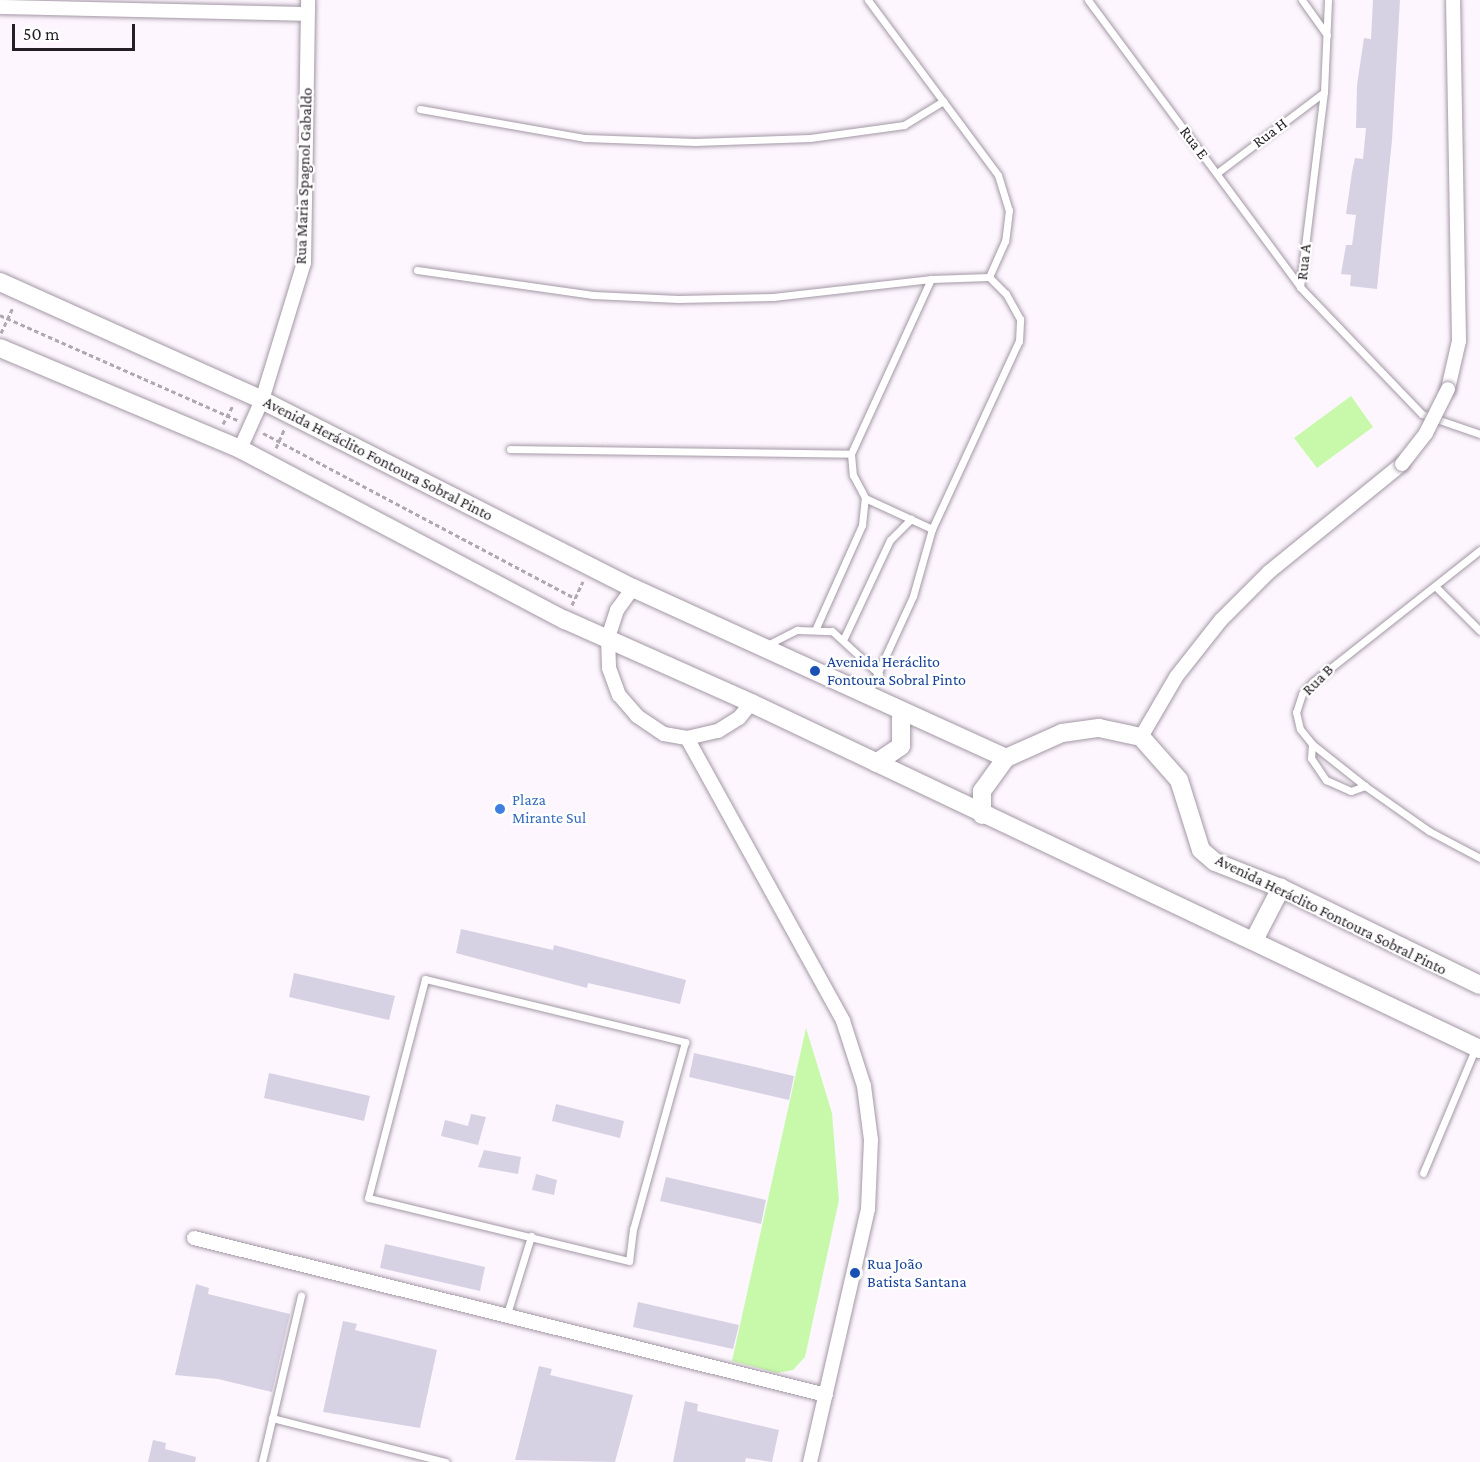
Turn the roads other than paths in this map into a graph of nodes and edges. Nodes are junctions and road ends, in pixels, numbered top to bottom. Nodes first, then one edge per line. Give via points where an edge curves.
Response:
1 (868, 0) edge
2 (1088, 0) edge
3 (1302, 0) edge
4 (1328, 0) edge
5 (1453, 0) edge
6 (0, 7) edge
7 (307, 7) edge
8 (1327, 35) junction
9 (1324, 92) junction
10 (943, 101) junction
11 (420, 110) dead end
12 (1216, 173) junction
13 (417, 270) dead end
14 (989, 277) junction
15 (931, 279) junction
16 (0, 282) edge
17 (1300, 287) junction
18 (0, 348) edge
19 (262, 400) junction
20 (1480, 434) edge
21 (510, 448) dead end
22 (240, 449) junction
23 (851, 454) junction
24 (865, 498) junction
25 (911, 519) junction
26 (932, 529) junction
27 (1480, 550) edge
28 (1436, 587) junction
29 (633, 588) junction
30 (816, 628) junction
31 (1480, 632) edge
32 (608, 638) junction
33 (844, 638) junction
34 (762, 647) junction
35 (879, 674) junction
36 (867, 695) junction
37 (751, 703) junction
38 (901, 711) junction
39 (1142, 737) junction
40 (687, 738) junction
41 (1312, 744) junction
42 (1006, 758) junction
43 (876, 763) junction
44 (1365, 786) junction
45 (982, 815) junction
46 (1480, 858) edge
47 (1281, 888) junction
48 (1254, 940) junction
49 (1480, 985) edge
50 (1478, 1048) edge
51 (1423, 1173) dead end
52 (531, 1236) junction
53 (194, 1238) dead end
54 (301, 1296) dead end
55 (505, 1319) junction
56 (826, 1395) junction
57 (272, 1418) junction
58 (262, 1462) edge
59 (446, 1462) edge
60 (810, 1462) edge

1 - 10 lane
2 - 12 lane, Rua E
3 - 8 lane
4 - 8 lane, Rua A
5 - 39 street, bridge via 1459,341 1448,389 1426,433 1401,464 1269,572 1221,620 1176,677
6 - 7 street
7 - 19 street, Rua Maria Spagnol Gabaldo via 304,263
8 - 9 lane, Rua A
9 - 12 lane, Rua H
9 - 17 lane, Rua A
10 - 11 lane via 904,125 810,138 695,142 585,138
10 - 14 lane via 998,175 1009,210 1005,241
12 - 17 lane, Rua E
13 - 15 lane via 593,296 678,299 772,297
14 - 15 lane
14 - 26 lane via 1006,294 1020,319 1019,341
15 - 23 lane
16 - 19 street, Avenida Heráclito Fontoura Sobral Pinto
17 - 20 lane, Rua A via 1422,414
18 - 22 street
19 - 22 street, Rua Maria Spagnol Gabaldo
19 - 29 street, Avenida Heráclito Fontoura Sobral Pinto
21 - 23 lane via 645,454
22 - 32 street via 565,620
23 - 24 lane via 853,475
24 - 25 lane
24 - 30 lane via 862,525
25 - 26 lane
25 - 33 lane via 890,540
26 - 35 lane via 913,596
27 - 28 lane, Rua B
28 - 31 lane
28 - 41 lane, Rua B via 1302,694 1296,712 1300,729
29 - 32 street via 617,610
29 - 34 street, Avenida Heráclito Fontoura Sobral Pinto
30 - 33 lane
30 - 34 lane via 797,630
32 - 37 street
32 - 40 street via 609,668 619,695 664,734
33 - 35 lane
34 - 36 street, Avenida Heráclito Fontoura Sobral Pinto
35 - 36 lane
36 - 38 street, Avenida Heráclito Fontoura Sobral Pinto
37 - 40 street via 739,718 718,730
37 - 43 street
38 - 42 street, Avenida Heráclito Fontoura Sobral Pinto
38 - 43 street via 902,746
39 - 42 street via 1099,728 1062,733
39 - 47 street, Avenida Heráclito Fontoura Sobral Pinto via 1179,780 1189,800 1201,850 1215,862
40 - 56 street via 843,1020 864,1086 871,1140 868,1209
41 - 44 lane, Rua B
41 - 44 lane via 1311,758 1326,780 1351,791
42 - 45 street via 982,791
43 - 45 street
44 - 46 lane, Rua B via 1429,831
45 - 48 street
47 - 48 street
47 - 49 street, Avenida Heráclito Fontoura Sobral Pinto
48 - 50 street
50 - 51 lane
52 - 52 lane via 629,1261 633,1229 685,1042 425,979 368,1198
52 - 55 lane
53 - 55 street
54 - 57 lane
55 - 56 street
56 - 60 street
57 - 58 lane
57 - 59 lane

